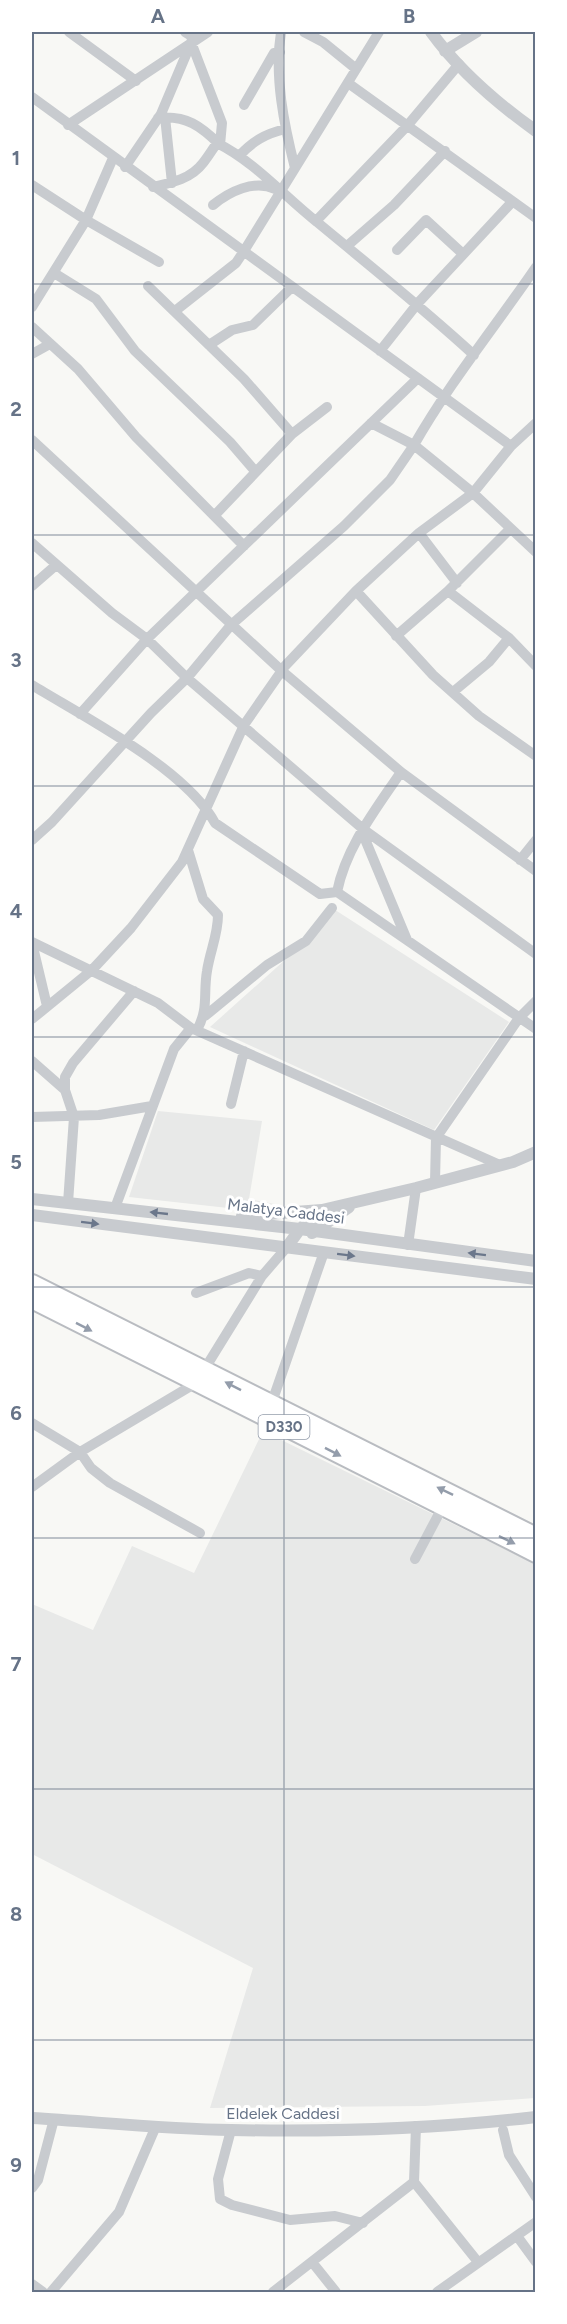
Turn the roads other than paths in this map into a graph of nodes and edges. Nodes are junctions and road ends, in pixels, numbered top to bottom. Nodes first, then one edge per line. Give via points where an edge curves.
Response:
1 (69, 32) edge
2 (186, 32) edge
3 (208, 32) edge
4 (281, 32) edge
5 (304, 32) edge
6 (379, 32) edge
7 (431, 32) edge
8 (476, 32) edge
9 (193, 42) junction
10 (445, 51) junction
11 (280, 52) junction
12 (459, 64) junction
13 (355, 68) junction
14 (136, 81) junction
15 (348, 83) junction
16 (32, 97) edge
17 (244, 105) dead end
18 (162, 118) junction
19 (69, 124) junction
20 (407, 126) junction
21 (285, 129) junction
22 (536, 130) edge
23 (220, 145) junction
24 (446, 151) junction
25 (239, 156) junction
26 (113, 158) junction
27 (125, 167) junction
28 (295, 168) junction
29 (172, 183) junction
30 (32, 185) edge
31 (153, 187) junction
32 (281, 192) junction
33 (512, 202) junction
34 (213, 205) dead end
35 (536, 218) edge
36 (86, 220) junction
37 (316, 221) junction
38 (347, 246) junction
39 (397, 250) dead end
40 (244, 251) junction
41 (463, 254) junction
42 (159, 262) dead end
43 (536, 267) edge
44 (54, 273) junction
45 (148, 286) dead end
46 (292, 287) junction
47 (418, 303) junction
48 (32, 307) edge
49 (175, 311) junction
50 (32, 327) edge
51 (50, 344) junction
52 (209, 345) junction
53 (380, 351) junction
54 (32, 354) edge
55 (474, 355) junction
56 (417, 378) junction
57 (442, 395) junction
58 (327, 407) dead end
59 (371, 423) junction
60 (536, 423) edge
61 (292, 434) junction
62 (32, 440) edge
63 (414, 445) junction
64 (511, 446) junction
65 (255, 471) junction
66 (473, 493) junction
67 (215, 515) junction
68 (510, 529) junction
69 (419, 533) junction
70 (32, 543) edge
71 (244, 546) junction
72 (536, 552) edge
73 (55, 566) junction
74 (457, 583) junction
75 (32, 586) edge
76 (356, 591) junction
77 (448, 591) junction
78 (195, 593) junction
79 (231, 625) junction
80 (396, 636) junction
81 (509, 638) junction
82 (147, 639) junction
83 (536, 666) edge
84 (282, 671) junction
85 (187, 678) junction
86 (32, 685) edge
87 (453, 692) junction
88 (80, 714) junction
89 (244, 725) junction
90 (126, 741) junction
91 (536, 756) edge
92 (401, 772) junction
93 (207, 808) junction
94 (362, 830) junction
95 (32, 840) edge
96 (536, 840) edge
97 (188, 850) junction
98 (520, 860) junction
99 (536, 871) edge
100 (337, 892) junction
101 (332, 908) dead end
102 (407, 940) junction
103 (32, 943) edge
104 (536, 954) edge
105 (92, 970) junction
106 (134, 991) junction
107 (536, 1001) edge
108 (47, 1006) junction
109 (205, 1016) junction
110 (519, 1018) junction
111 (32, 1019) edge
112 (194, 1029) junction
113 (536, 1029) edge
114 (244, 1052) junction
115 (32, 1061) edge
116 (65, 1090) junction
117 (231, 1104) dead end
118 (152, 1106) junction
119 (32, 1117) edge
120 (74, 1117) junction
121 (436, 1138) junction
122 (536, 1152) edge
123 (500, 1165) junction
124 (435, 1182) junction
125 (416, 1188) junction
126 (32, 1199) edge
127 (68, 1203) junction
128 (351, 1205) junction
129 (115, 1208) junction
130 (322, 1210) junction
131 (32, 1215) edge
132 (201, 1217) junction
133 (300, 1228) junction
134 (316, 1231) junction
135 (408, 1245) junction
136 (287, 1247) junction
137 (324, 1252) junction
138 (536, 1262) edge
139 (262, 1276) junction
140 (536, 1279) edge
141 (32, 1283) edge
142 (196, 1293) dead end
143 (32, 1300) edge
144 (200, 1377) junction
145 (271, 1405) junction
146 (32, 1423) edge
147 (80, 1452) junction
148 (32, 1486) edge
149 (442, 1508) junction
150 (201, 1533) dead end
151 (535, 1534) edge
152 (536, 1554) edge
153 (415, 1559) dead end
154 (536, 2117) edge
155 (32, 2118) edge
156 (54, 2119) junction
157 (156, 2126) junction
158 (416, 2126) junction
159 (231, 2130) junction
160 (503, 2130) dead end
161 (414, 2182) junction
162 (32, 2188) edge
163 (536, 2197) edge
164 (536, 2222) edge
165 (363, 2223) junction
166 (517, 2236) junction
167 (312, 2262) junction
168 (478, 2262) junction
169 (536, 2262) edge
170 (32, 2284) edge
171 (44, 2292) edge
172 (51, 2292) edge
173 (273, 2292) edge
174 (336, 2292) edge
175 (436, 2292) edge

1 - 14 street
2 - 9 street
3 - 9 street
4 - 11 street
5 - 13 street
6 - 13 street
7 - 10 street
8 - 10 street
9 - 14 street
9 - 18 street
9 - 23 street via 222,123
10 - 12 street
11 - 17 street via 274,53
11 - 21 street
12 - 20 street
12 - 22 street via 516,117
13 - 15 street
14 - 19 street
15 - 20 street
15 - 28 street
16 - 19 street
18 - 23 street via 176,116 194,122
18 - 27 street
18 - 29 street
19 - 26 street
20 - 24 street
20 - 37 street
21 - 25 street via 267,133
21 - 28 street
23 - 25 street
23 - 29 street via 217,143 192,173
24 - 33 street
24 - 38 street
25 - 32 street
26 - 27 street
26 - 36 street
27 - 31 street
28 - 32 street
29 - 31 street
30 - 36 street
31 - 40 street
32 - 34 street via 261,186 239,189 230,191
32 - 37 street
32 - 40 street
33 - 35 street
33 - 41 street
36 - 42 street
36 - 44 street
37 - 38 street
38 - 47 street
39 - 41 street via 426,220
40 - 46 street
40 - 49 street via 236,263
41 - 47 street
43 - 55 street
44 - 48 street
44 - 65 street via 96,299 135,351
45 - 49 street
46 - 52 street via 253,325 232,330
46 - 53 street
47 - 53 street
47 - 55 street
49 - 52 street
50 - 51 street
51 - 54 street
51 - 67 street
52 - 61 street
53 - 56 street
55 - 57 street
56 - 57 street
56 - 59 street
57 - 63 street
57 - 64 street
58 - 61 street
59 - 63 street
59 - 71 street
60 - 64 street
61 - 65 street
62 - 78 street
63 - 66 street
63 - 79 street via 390,480 344,526
64 - 66 street
65 - 67 street
66 - 68 street
66 - 69 street
67 - 71 street
68 - 72 street
68 - 74 street
69 - 74 street
69 - 76 street
70 - 73 street
71 - 78 street
73 - 75 street
73 - 82 street
74 - 77 street
76 - 80 street
76 - 84 street
77 - 80 street
77 - 81 street
78 - 79 street
78 - 82 street
79 - 84 street
79 - 85 street
80 - 87 street
81 - 83 street
81 - 87 street via 489,662
82 - 85 street
82 - 88 street
84 - 89 street
84 - 92 street
85 - 89 street
85 - 90 street
86 - 88 street
87 - 91 street via 479,716
88 - 90 street
89 - 93 street
89 - 94 street
90 - 93 street via 188,788
90 - 95 street
92 - 94 street
92 - 98 street
93 - 97 street
93 - 100 street via 215,823 320,894
94 - 100 street via 340,874
94 - 102 street
94 - 104 street
96 - 98 street
97 - 105 street via 131,928
97 - 109 street via 203,899 218,915 218,932 207,971
98 - 99 street
100 - 102 street
101 - 109 street via 306,941 267,965
102 - 110 street
103 - 105 street
103 - 108 street
105 - 106 street
105 - 108 street
106 - 112 street
106 - 116 street via 73,1063 65,1077
107 - 110 street
108 - 111 street
109 - 112 street
110 - 113 street
110 - 121 street
112 - 114 street
112 - 118 street via 174,1049
114 - 117 street
114 - 121 street
115 - 116 street
116 - 120 street
118 - 120 street
118 - 129 street
119 - 120 street
120 - 127 street
121 - 123 street
121 - 124 street
122 - 123 street
123 - 124 street
124 - 125 street
125 - 128 street
125 - 135 street
126 - 127 street, Malatya Caddesi
127 - 129 street, Malatya Caddesi
128 - 130 street
128 - 134 street
132 -> 129 street, Malatya Caddesi
130 - 132 street
130 - 133 street
131 -> 136 street
132 - 133 street, Malatya Caddesi
133 - 134 street, Malatya Caddesi
133 - 136 street
134 - 135 street, Malatya Caddesi
134 - 136 street
138 -> 135 street, Malatya Caddesi
136 - 137 street
136 - 139 street
137 -> 140 street
137 - 145 street
139 - 142 street via 249,1273
139 - 144 street
141 - 144 main road, D330
143 -> 144 main road, D330
145 -> 144 main road, D330
144 - 147 street
144 -> 149 main road, D330
151 -> 145 main road, D330
146 - 147 street
147 - 148 street
147 - 150 street via 91,1468 110,1483
149 -> 152 main road, D330
149 - 153 street
154 - 158 street, Eldelek Caddesi
155 - 156 street, Eldelek Caddesi
156 - 157 street, Eldelek Caddesi
156 - 162 street via 38,2180
157 - 159 street, Eldelek Caddesi
157 - 172 street via 119,2211
158 - 159 street, Eldelek Caddesi
158 - 161 street
159 - 165 street via 218,2179 220,2199 290,2220 335,2216
160 - 163 street via 509,2155
161 - 165 street
161 - 168 street
164 - 166 street
165 - 167 street
166 - 168 street
166 - 169 street
167 - 173 street
167 - 174 street
168 - 175 street
170 - 171 street

